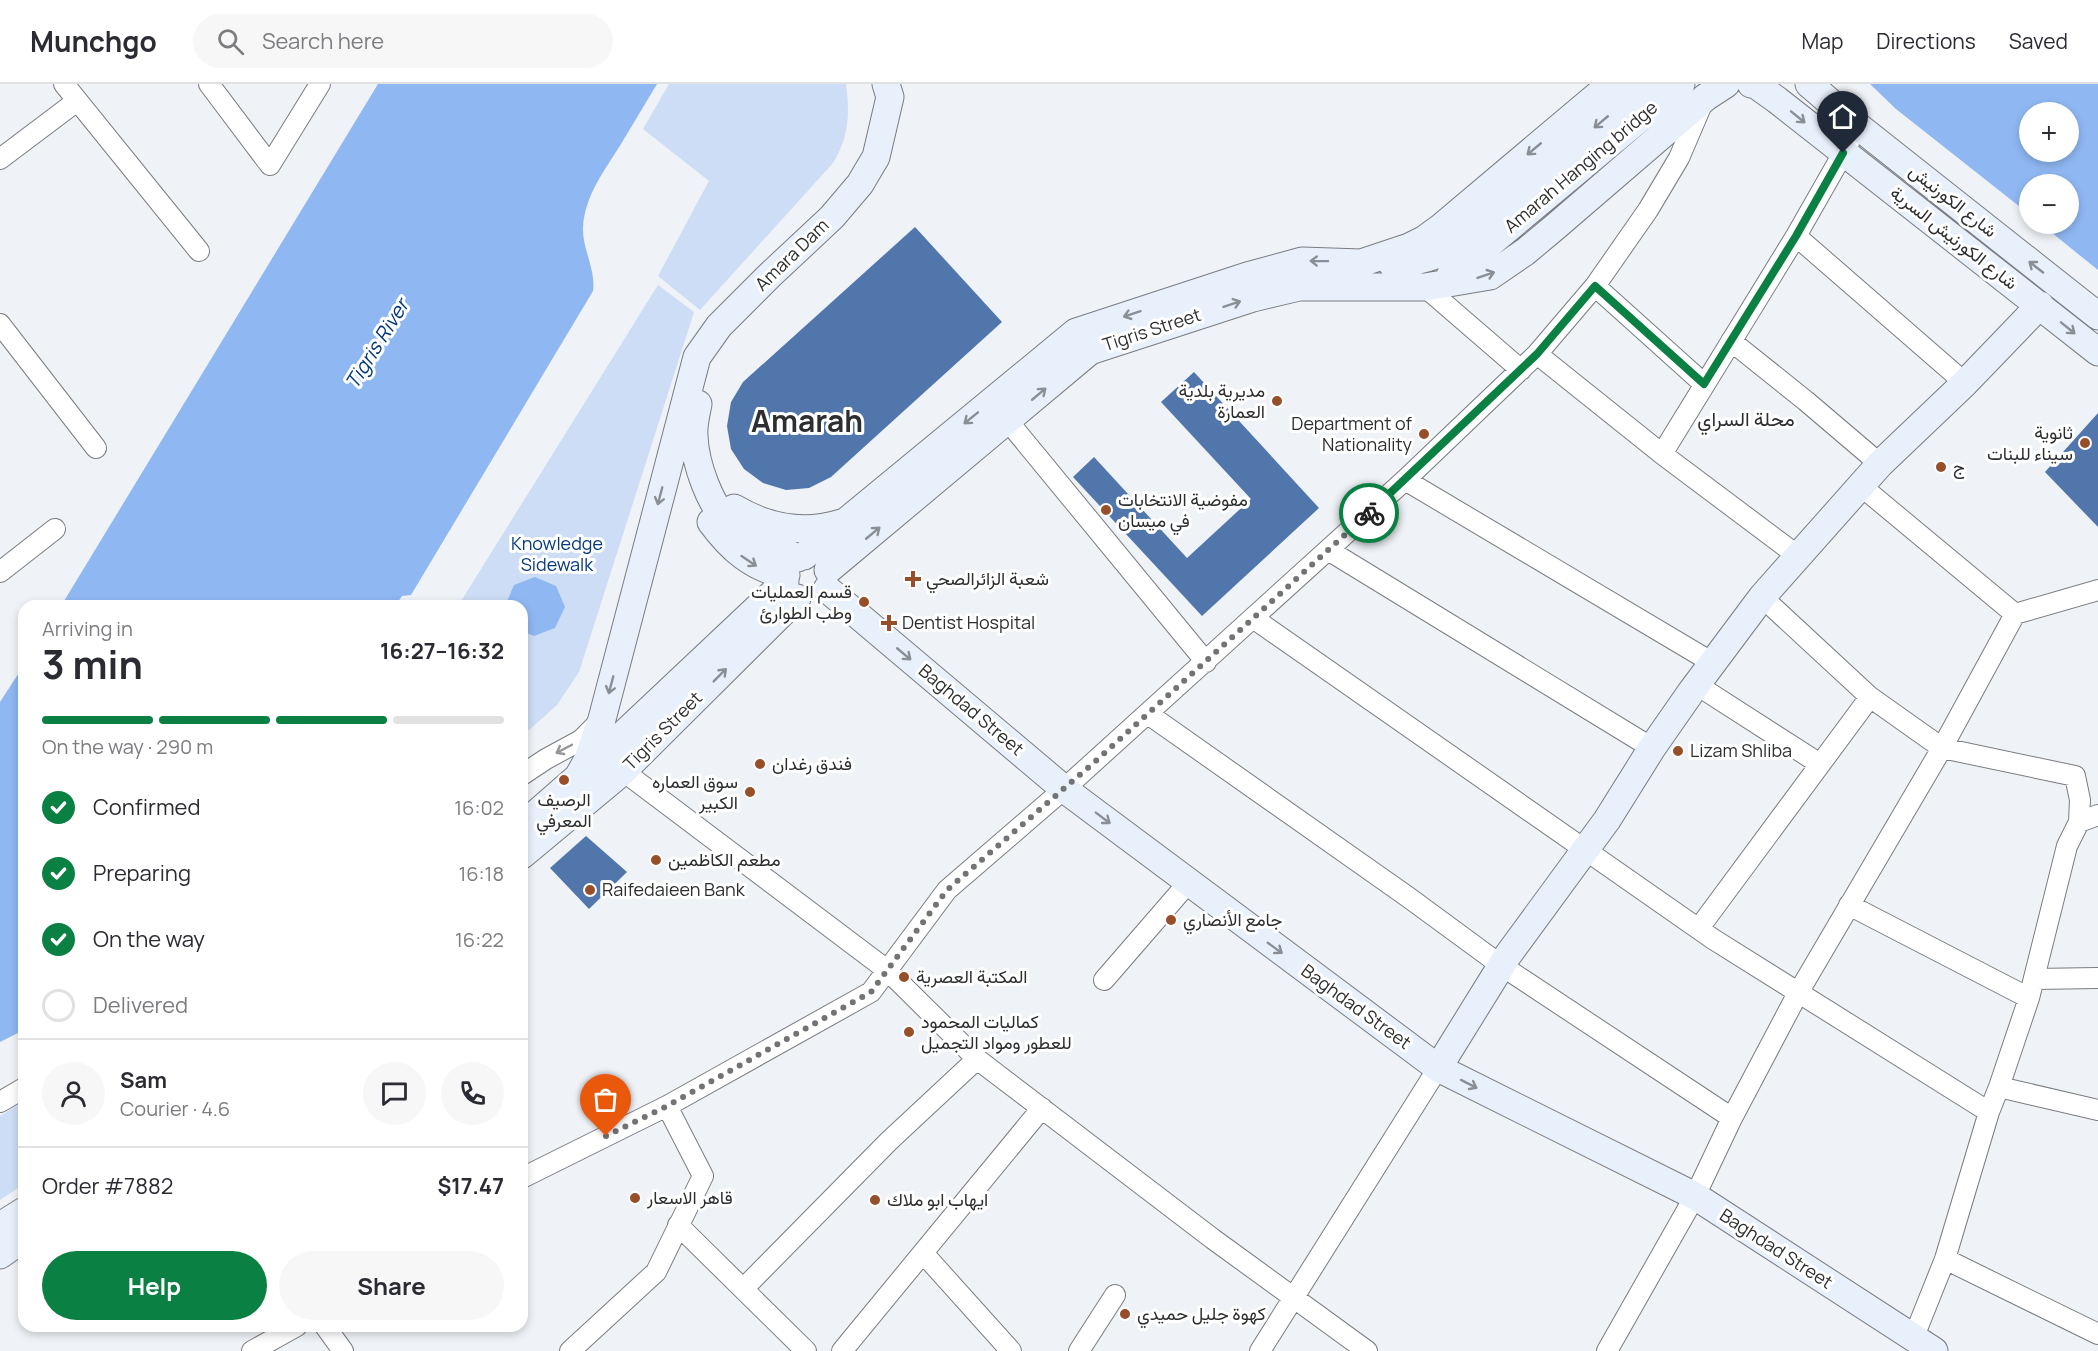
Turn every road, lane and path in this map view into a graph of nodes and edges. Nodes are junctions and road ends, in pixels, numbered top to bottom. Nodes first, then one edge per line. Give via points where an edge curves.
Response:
1 (64, 84) edge
2 (209, 84) edge
3 (320, 84) edge
4 (886, 84) edge
5 (899, 84) edge
6 (1611, 84) edge
7 (1646, 84) edge
8 (1681, 84) edge
9 (1751, 84) edge
10 (1809, 84) edge
11 (1716, 90) edge
12 (77, 101) junction
13 (1859, 127) junction
14 (1843, 153) junction
15 (0, 159) edge
16 (1796, 236) junction
17 (1475, 243) junction
18 (199, 251) dead end
19 (1361, 263) junction
20 (1435, 286) junction
21 (1595, 286) junction
22 (2040, 305) junction
23 (2098, 316) edge
24 (0, 324) edge
25 (1731, 341) junction
26 (2098, 352) edge
27 (1537, 354) junction
28 (1521, 369) junction
29 (1965, 383) junction
30 (1704, 384) junction
31 (1007, 420) junction
32 (687, 421) junction
33 (96, 448) dead end
34 (1662, 454) junction
35 (1880, 464) junction
36 (1406, 480) junction
37 (706, 484) junction
38 (1860, 486) junction
39 (845, 521) junction
40 (55, 529) dead end
41 (1328, 550) junction
42 (1798, 556) junction
43 (0, 572) edge
44 (794, 574) junction
45 (828, 580) junction
46 (2098, 590) edge
47 (1762, 597) junction
48 (2014, 614) junction
49 (1253, 618) junction
50 (1206, 662) junction
51 (1713, 663) junction
52 (1697, 685) junction
53 (1870, 697) junction
54 (1148, 714) junction
55 (602, 719) junction
56 (1652, 748) junction
57 (1942, 748) junction
58 (1820, 764) junction
59 (528, 771) edge
60 (623, 771) junction
61 (578, 777) junction
62 (1064, 789) junction
63 (2098, 815) edge
64 (528, 821) edge
65 (2079, 822) junction
66 (1586, 849) junction
67 (528, 850) edge
68 (1188, 883) junction
69 (1849, 905) junction
70 (1699, 928) junction
71 (1503, 966) junction
72 (887, 970) junction
73 (2098, 978) edge
74 (1104, 980) dead end
75 (2031, 988) junction
76 (1798, 993) junction
77 (977, 1059) junction
78 (1438, 1068) junction
79 (1999, 1087) junction
80 (18, 1092) edge
81 (0, 1102) edge
82 (667, 1106) junction
83 (1042, 1108) junction
84 (2098, 1110) edge
85 (1989, 1112) junction
86 (1732, 1118) junction
87 (528, 1175) edge
88 (1695, 1196) junction
89 (18, 1215) edge
90 (678, 1225) junction
91 (0, 1226) edge
92 (18, 1242) edge
93 (923, 1253) junction
94 (0, 1255) edge
95 (1945, 1259) junction
96 (743, 1289) junction
97 (1115, 1295) dead end
98 (1294, 1297) junction
99 (286, 1332) edge
100 (330, 1332) edge
101 (2098, 1334) edge
102 (1918, 1347) edge
103 (252, 1351) edge
104 (344, 1351) edge
105 (570, 1351) edge
106 (806, 1351) edge
107 (842, 1351) edge
108 (1011, 1351) edge
109 (1078, 1351) edge
110 (1260, 1351) edge
111 (1367, 1351) edge
112 (1607, 1351) edge

1 - 12 street
2 - 3 street via 270,165
4 - 32 main road, Amara Dam via 890,97 876,157 860,184 832,217 720,326 697,357
5 - 32 main road via 902,97 887,169 857,208 787,272 730,334 706,366
6 -> 19 main road, Tigris Street via 1425,239
7 -> 17 main road, Amarah Hanging bridge
8 - 17 main road, Amarah Hanging bridge
9 -> 14 main road, شارع الكورنيش السرية
10 - 13 main road, شارع الكورنيش
20 -> 11 main road, Tigris Street via 1490,276 1505,267
11 - 21 street via 1648,210
12 - 15 street
12 - 18 street
13 - 14 street
23 -> 13 main road, شارع الكورنيش
14 - 16 street
14 - 22 main road, شارع الكورنيش السرية
16 - 25 street
16 - 29 street
17 - 19 main road, Tigris Street via 1420,261
17 - 20 main road via 1457,268
19 -> 39 main road, Tigris Street via 1302,261 1076,332
20 - 28 street
31 -> 20 main road, Tigris Street via 1090,351 1253,298 1299,287
21 - 27 street
21 - 30 street
22 -> 26 main road, شارع الكورنيش السرية
22 - 29 main road
24 - 33 street
25 - 30 street
25 - 35 street
27 - 28 street
27 - 34 street
28 - 36 street
29 - 35 main road
30 - 34 street
45 -> 31 main road, Tigris Street
31 - 50 street
32 - 37 main road
32 -> 44 main road via 683,456 712,523 747,561 759,568
32 -> 55 main road
34 - 42 street
35 - 38 main road
36 - 41 street
36 - 51 street
37 - 39 main road via 735,509 774,526 816,529
37 - 44 main road via 721,515 732,527
38 - 42 main road
38 - 48 street
39 - 44 main road, Tigris Street
40 - 43 street
41 - 49 street
41 - 56 street
42 - 47 main road
44 - 45 main road, Baghdad Street via 819,559
44 - 45 main road, Tigris Street via 811,601 823,594
60 -> 44 main road, Tigris Street
44 - 61 main road, Tigris Street
45 -> 62 main road, Baghdad Street
46 - 48 street
47 - 51 main road
47 - 53 street
48 - 57 street
49 - 50 street
49 - 66 street
50 - 54 street
51 - 52 main road
52 - 56 main road
52 - 58 street
53 - 57 street
53 - 58 street
54 - 62 street
54 - 71 street
55 -> 59 street via 581,740
55 - 61 main road
56 - 66 main road
57 - 65 street via 2075,776
57 - 69 street
58 - 70 street
60 - 67 main road, Tigris Street
60 - 72 street
61 - 64 main road, Tigris Street
62 -> 68 main road, Baghdad Street
62 - 72 street via 947,890
63 - 65 street
65 - 75 street via 2067,846
66 - 70 street
66 - 71 main road
68 - 74 street
68 -> 78 main road, Baghdad Street
69 - 75 street
69 - 76 street
70 - 76 street
71 - 78 main road
71 - 86 street
72 - 77 street
72 - 82 street via 871,992
73 - 75 street
75 - 79 street
76 - 85 street
76 - 86 street
77 - 83 street
77 - 96 street via 889,1141
78 -> 88 main road, Baghdad Street
78 - 98 street
79 - 84 street
79 - 85 street
80 - 81 street
82 - 87 street
82 - 90 street via 703,1176
83 - 93 street
83 - 98 street
85 - 95 street
86 - 88 street
88 - 102 main road, Baghdad Street
88 - 112 street
89 - 91 main road
90 - 96 street
90 - 105 street via 656,1272
92 - 94 main road
93 - 107 street
93 - 108 street
95 - 101 street
95 - 102 street
96 - 106 street
97 - 109 street
98 - 110 street
98 - 111 street
99 - 103 street
100 - 104 street

